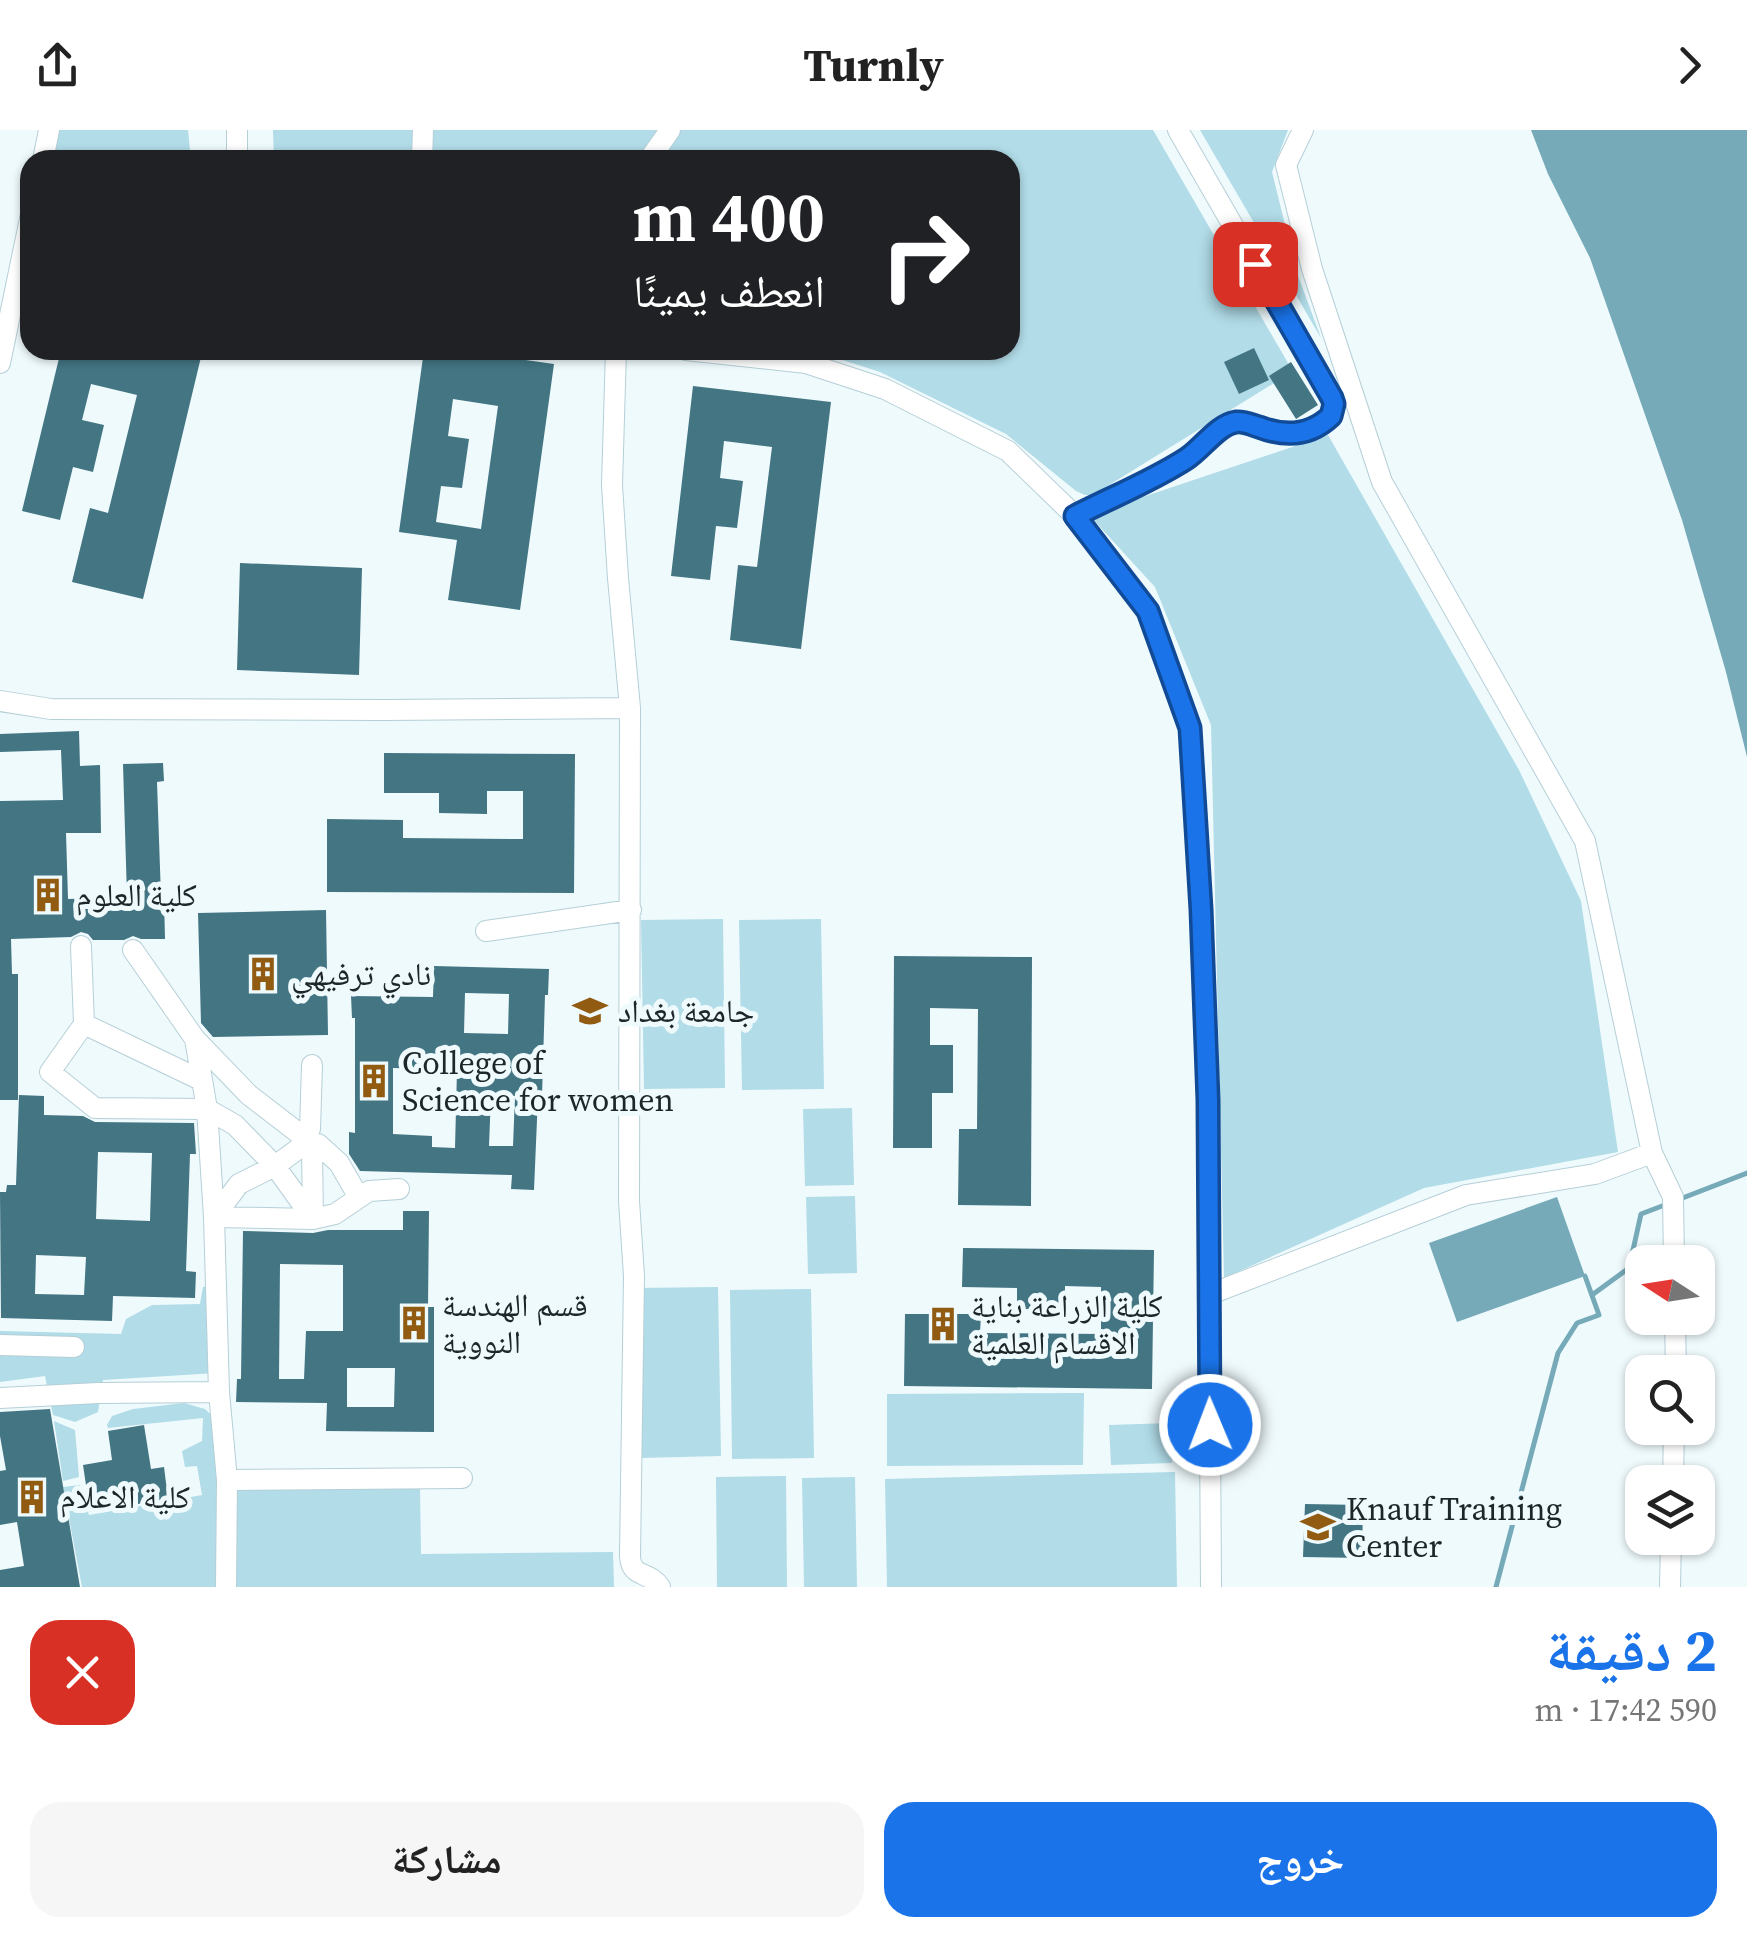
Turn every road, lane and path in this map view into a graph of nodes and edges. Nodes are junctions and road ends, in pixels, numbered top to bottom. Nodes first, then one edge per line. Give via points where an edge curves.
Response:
1 (1178, 130) edge
2 (1304, 130) edge
3 (16, 275) edge
4 (616, 360) edge
5 (778, 360) edge
6 (0, 363) edge
7 (1075, 516) junction
8 (0, 701) edge
9 (630, 708) junction
10 (631, 910) junction
11 (486, 931) dead end
12 (81, 946) dead end
13 (133, 950) dead end
14 (84, 1024) junction
15 (195, 1039) junction
16 (312, 1065) dead end
17 (201, 1080) junction
18 (249, 1095) junction
19 (206, 1109) junction
20 (247, 1138) junction
21 (309, 1140) junction
22 (1652, 1153) junction
23 (275, 1166) junction
24 (399, 1189) dead end
25 (358, 1196) junction
26 (214, 1217) junction
27 (313, 1219) junction
28 (1674, 1245) edge
29 (1208, 1295) junction
30 (0, 1345) edge
31 (74, 1346) dead end
32 (219, 1392) junction
33 (0, 1398) edge
34 (462, 1478) dead end
35 (227, 1480) junction
36 (1671, 1555) edge
37 (226, 1587) edge
38 (660, 1587) edge
39 (1212, 1587) edge
40 (1670, 1587) edge

1 - 7 street via 1334,411 1310,431 1293,434 1236,422 1221,428 1185,460
2 - 22 street via 1286,165 1312,269 1382,482 1584,841
3 - 6 street
4 - 9 street via 612,485
5 - 7 street via 884,389 1008,452
7 - 29 street via 1148,611 1190,728 1208,1100
8 - 9 street via 52,709
9 - 10 street
10 - 11 street
10 - 38 street via 630,1566
12 - 14 street
13 - 15 street
14 - 17 street
14 - 19 street via 50,1072 95,1108
15 - 17 street
15 - 18 street
16 - 21 street
17 - 19 street
18 - 20 street
18 - 21 street
19 - 20 street
19 - 26 street
20 - 23 street
21 - 23 street
21 - 25 street via 339,1162
21 - 27 street
22 - 28 street via 1673,1197
22 - 29 street via 1595,1174 1466,1195
23 - 26 street via 239,1184
23 - 27 street
24 - 25 street
25 - 27 street via 335,1214
26 - 27 street
26 - 32 street
29 - 39 street
30 - 31 street
32 - 33 street
32 - 35 street
34 - 35 street
35 - 37 street
36 - 40 street

